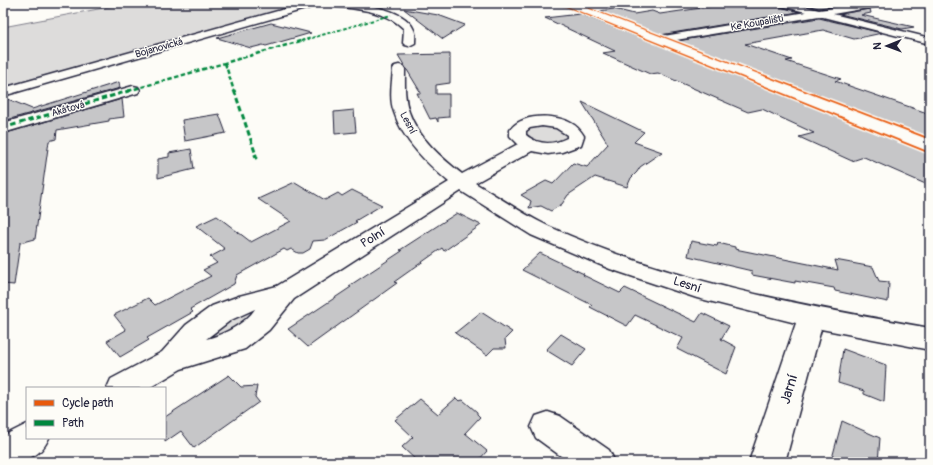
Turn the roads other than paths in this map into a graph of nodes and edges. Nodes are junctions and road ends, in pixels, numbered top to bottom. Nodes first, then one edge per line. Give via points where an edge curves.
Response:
1 (316, 3) edge
2 (332, 3) edge
3 (565, 3) edge
4 (780, 3) edge
5 (879, 3) edge
6 (819, 13) junction
7 (658, 40) junction
8 (930, 41) edge
9 (409, 43) dead end
10 (400, 69) dead end
11 (133, 90) dead end
12 (3, 92) edge
13 (3, 128) edge
14 (529, 145) dead end
15 (930, 146) edge
16 (461, 183) junction
17 (811, 316) junction
18 (930, 339) edge
19 (124, 387) edge
20 (548, 427) dead end
21 (30, 439) edge
22 (3, 454) edge
23 (597, 462) edge
24 (767, 462) edge

1 - 12 street, Bojanovická
2 - 9 street via 382,12 398,19 410,32
3 - 7 street
4 - 6 street
5 - 6 street, Ke Koupališti
6 - 7 street, Ke Koupališti
6 - 8 street
7 - 15 street
10 - 16 street, Lesní via 398,94 401,112 412,133 433,159
11 - 13 street, Akátová
14 - 16 street
16 - 17 street, Lesní via 539,230 618,264 706,292
16 - 19 street, Polní via 285,293 259,323 234,341 172,360
17 - 18 street, Lesní
17 - 24 street, Jarní
20 - 23 street
21 - 22 street

